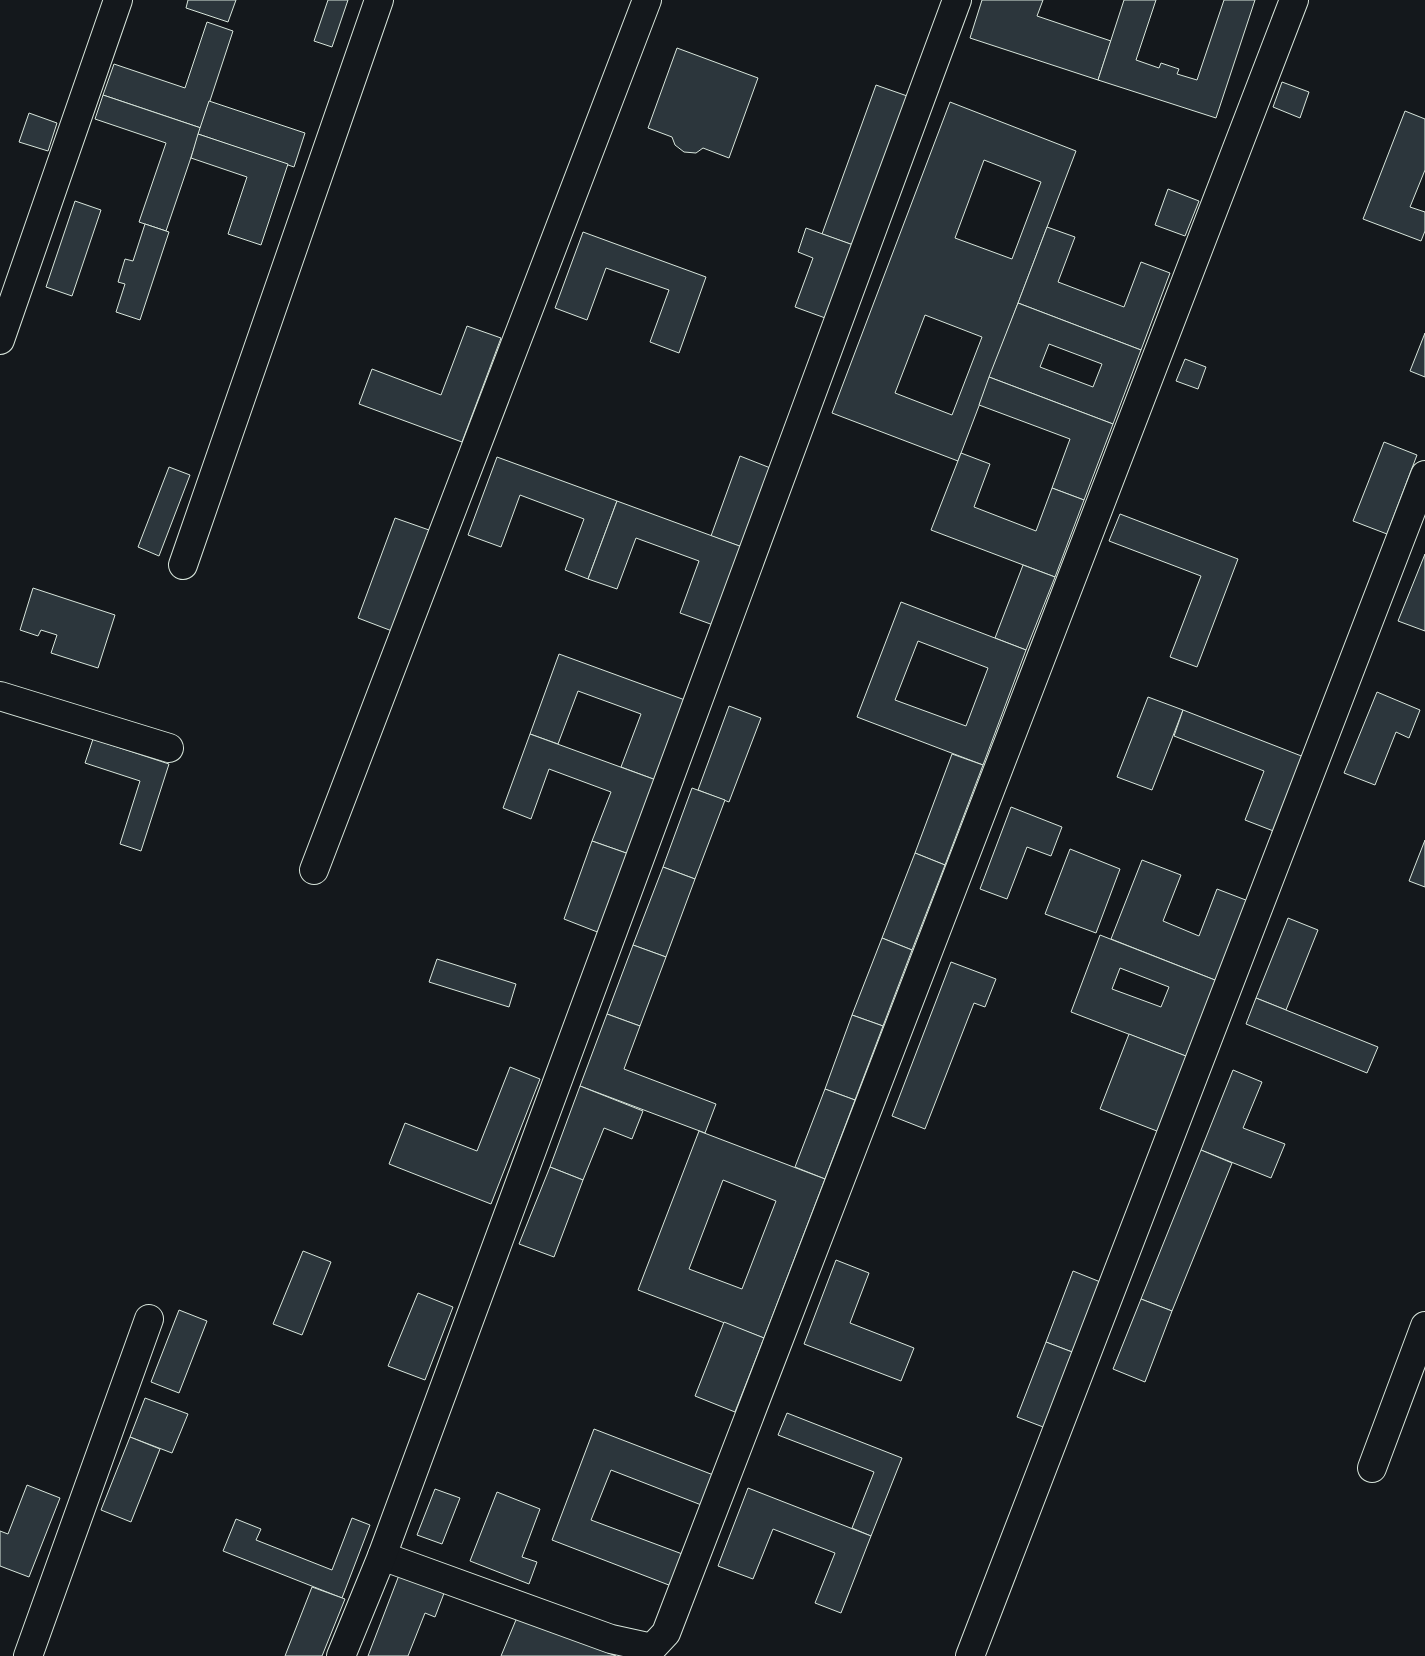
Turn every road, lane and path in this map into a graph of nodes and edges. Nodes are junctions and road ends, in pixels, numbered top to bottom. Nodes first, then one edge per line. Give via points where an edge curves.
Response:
1 (118, 0) edge
2 (379, 0) edge
3 (647, 0) edge
4 (957, 0) edge
5 (1294, 0) edge
6 (0, 340) edge
7 (1425, 475) edge
8 (183, 565) dead end
9 (0, 696) edge
10 (169, 748) dead end
11 (314, 870) dead end
12 (149, 1318) dead end
13 (1425, 1326) edge
14 (1372, 1468) dead end
15 (382, 1556) junction
16 (28, 1656) edge
17 (342, 1656) edge
18 (970, 1656) edge

1 - 6 street
2 - 8 street
3 - 11 street
4 - 15 street
5 - 15 street via 666,1633 652,1648 611,1639
7 - 18 street
9 - 10 street
12 - 16 street
13 - 14 street
15 - 17 street

